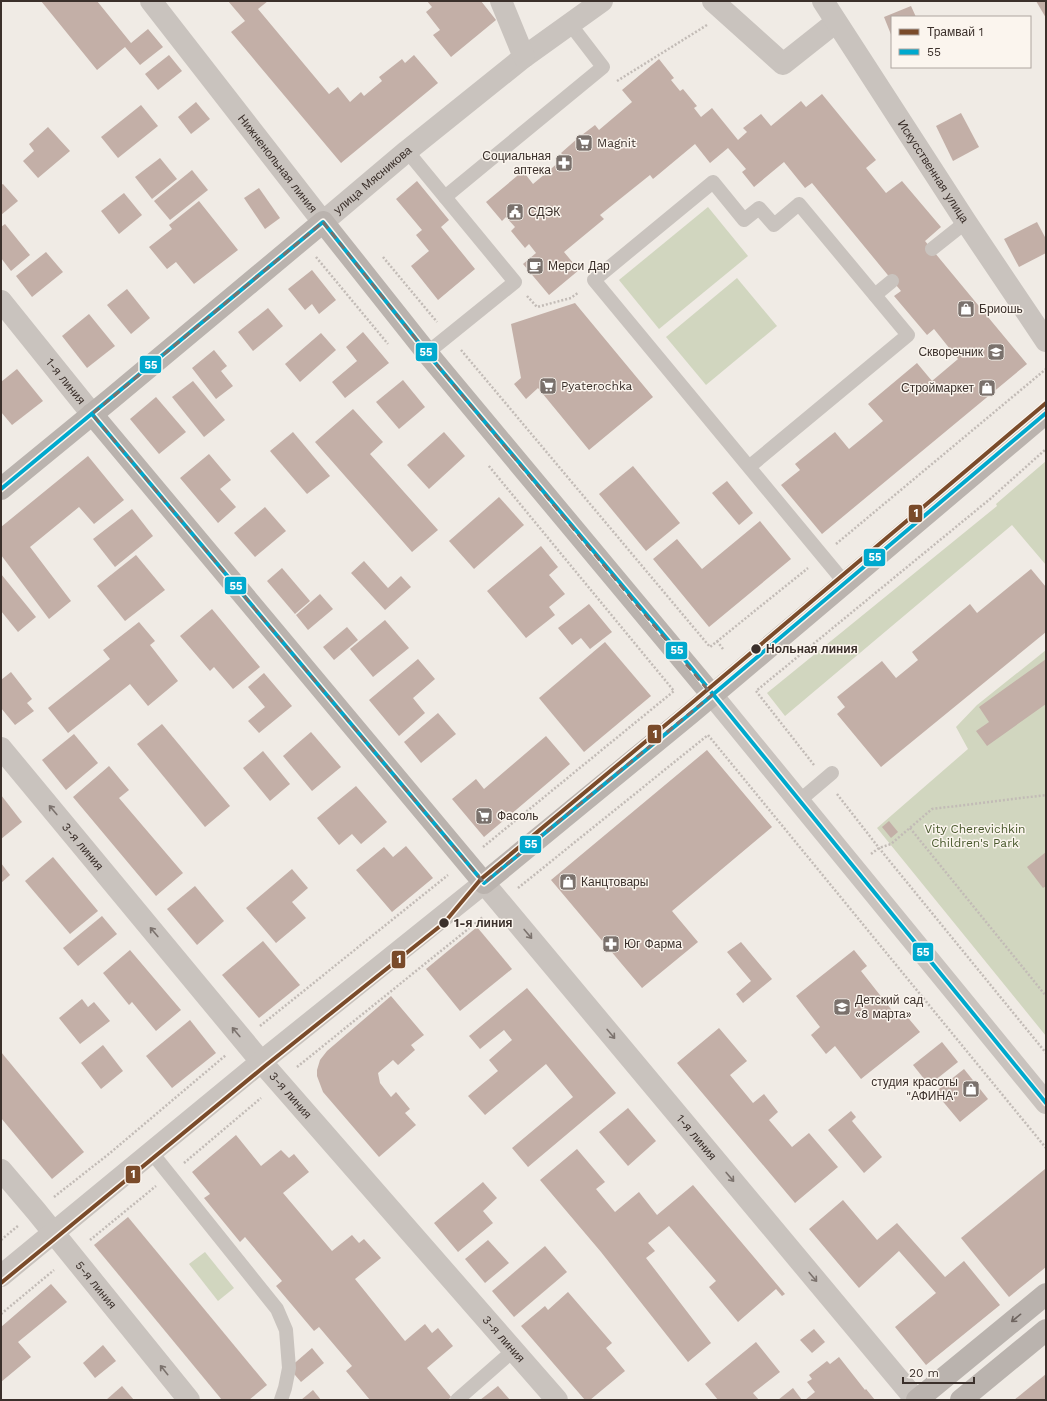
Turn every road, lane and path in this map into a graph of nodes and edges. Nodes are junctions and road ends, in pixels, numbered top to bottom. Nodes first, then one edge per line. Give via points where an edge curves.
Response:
1 (151, 1) edge
2 (501, 1) edge
3 (602, 1) edge
4 (823, 1) edge
5 (719, 7) edge
6 (836, 22) junction
7 (570, 24) junction
8 (524, 57) junction
9 (603, 67) junction
10 (407, 151) junction
11 (445, 197) junction
12 (323, 222) junction
13 (966, 222) junction
14 (932, 249) dead end
15 (380, 254) dead end
16 (594, 280) junction
17 (892, 281) dead end
18 (515, 282) junction
19 (875, 295) junction
20 (1, 301) edge
21 (449, 336) junction
22 (1046, 341) edge
23 (427, 353) junction
24 (1046, 369) edge
25 (1046, 413) edge
26 (92, 414) junction
27 (1046, 449) edge
28 (749, 467) junction
29 (1, 489) edge
30 (822, 556) junction
31 (845, 583) junction
32 (717, 641) junction
33 (723, 649) dead end
34 (674, 691) dead end
35 (712, 695) junction
36 (1, 748) edge
37 (828, 776) junction
38 (1046, 795) edge
39 (799, 801) junction
40 (910, 828) junction
41 (879, 848) junction
42 (466, 861) junction
43 (852, 866) junction
44 (484, 883) junction
45 (501, 902) junction
46 (1046, 996) edge
47 (243, 1040) junction
48 (1046, 1053) edge
49 (261, 1062) junction
50 (279, 1082) junction
51 (1046, 1103) edge
52 (1046, 1148) edge
53 (152, 1153) junction
54 (1, 1170) edge
55 (169, 1175) junction
56 (36, 1211) junction
57 (52, 1233) junction
58 (1, 1240) edge
59 (71, 1256) junction
60 (1, 1276) edge
61 (1046, 1294) edge
62 (1, 1314) edge
63 (1046, 1330) edge
64 (514, 1350) junction
65 (189, 1400) edge
66 (281, 1400) edge
67 (457, 1400) edge
68 (556, 1400) edge
69 (917, 1400) edge
70 (961, 1400) edge

1 - 12 street, Нижненольная линия
2 - 8 street
3 - 7 street, улица Мясникова
4 - 6 street, Искусственная улица
5 - 6 street via 783,64
5 - 9 path via 616,82
6 - 13 street, Искусственная улица
7 - 8 street, улица Мясникова
7 - 9 lane
8 - 10 street, улица Мясникова
9 - 11 lane
10 - 11 lane
10 - 12 street, улица Мясникова
11 - 18 lane
12 - 23 main road, Нижненольная линия
12 - 26 main road, улица Мясникова
13 - 14 lane
13 - 22 street, Искусственная улица
15 - 21 path
16 - 18 path via 571,298 537,307
16 - 19 lane via 713,182 744,220 759,208 774,225 799,204
16 - 28 lane
17 - 19 lane
18 - 21 lane
19 - 28 lane via 908,335
20 - 26 street, 1-я линия
21 - 23 lane
21 - 32 path via 710,647
23 - 35 main road, Нижненольная линия
24 - 30 path
25 - 31 main road
26 - 29 main road, улица Мясникова
26 - 42 main road, 1-я линия
27 - 37 path via 990,499 756,691
28 - 30 lane
30 - 31 lane
30 - 32 path
31 - 35 main road
32 - 33 path
34 - 42 path
35 - 39 street, Нижненольная линия
35 - 44 main road
47 -> 36 street, 3-я линия
37 - 39 lane
37 - 41 path
38 - 40 path via 932,809
39 - 43 street, Нижненольная линия
40 - 41 path via 890,844
40 - 46 path
41 - 43 path
41 - 48 path
42 - 44 main road, 1-я линия
42 - 47 path
43 - 51 street, Нижненольная линия
44 - 45 street, 1-я линия
44 - 49 street
45 - 50 path
45 - 52 path via 708,735
45 -> 69 street, 1-я линия
47 - 49 street, 3-я линия
47 - 56 path
49 - 50 street, 3-я линия
49 - 53 street
50 - 55 path
50 - 64 street, 3-я линия
53 - 55 lane
53 - 57 street
54 - 56 street, 5-я линия
55 - 59 path
55 - 66 lane via 277,1309 286,1330 289,1368
56 - 57 street, 5-я линия
56 - 58 path
57 - 59 street, 5-я линия
57 - 60 street
59 - 62 path
65 -> 59 street, 5-я линия
61 -> 69 main road
63 - 70 main road
64 - 67 lane
64 - 68 street, 3-я линия

